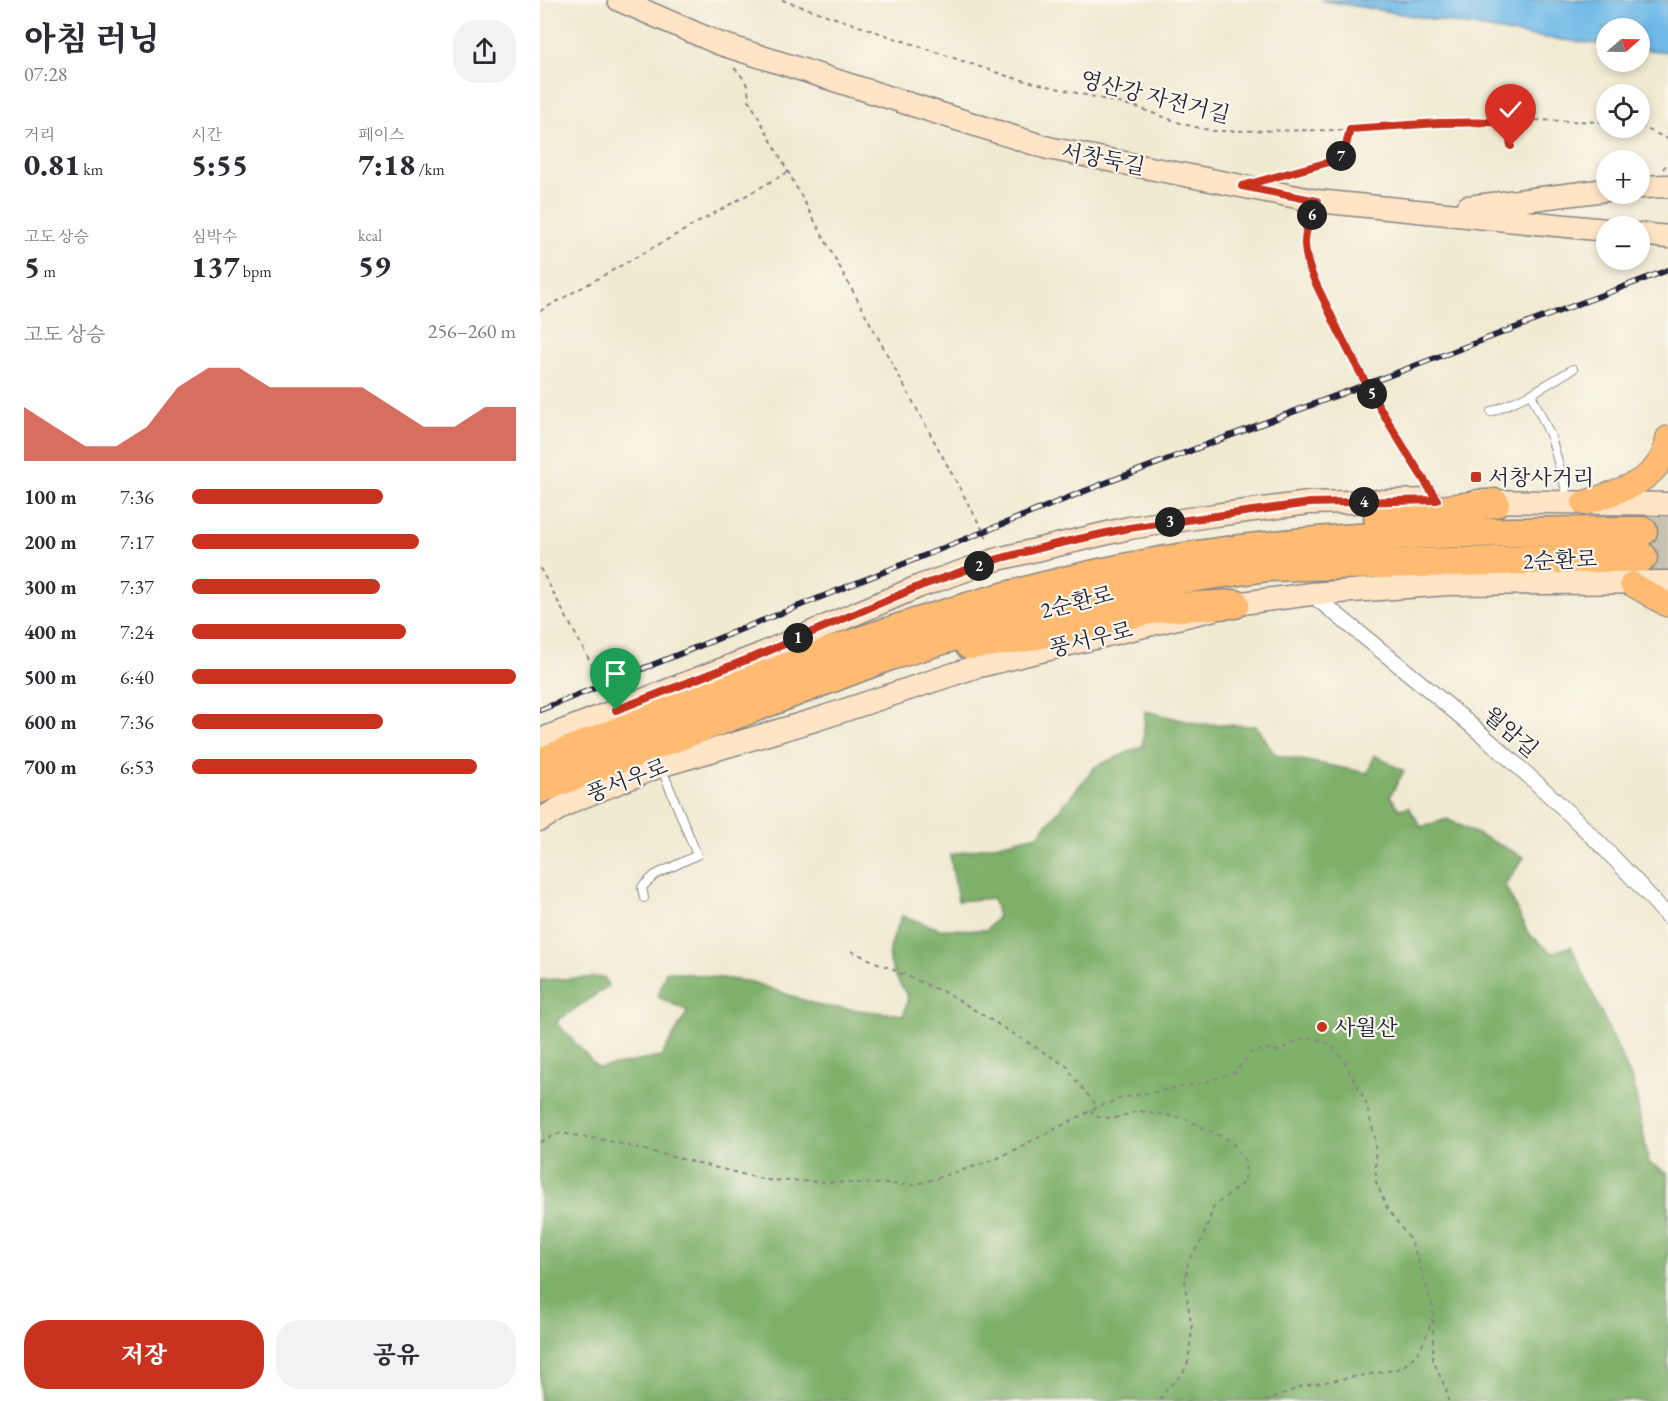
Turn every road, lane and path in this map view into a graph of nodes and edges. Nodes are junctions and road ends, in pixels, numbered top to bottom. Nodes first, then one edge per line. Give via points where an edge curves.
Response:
1 (619, 0) edge
2 (782, 0) edge
3 (718, 43) junction
4 (1596, 120) edge
5 (1507, 122) junction
6 (1350, 129) junction
7 (1650, 130) edge
8 (1668, 138) edge
9 (1511, 146) dead end
10 (788, 172) junction
11 (1276, 177) dead end
12 (1668, 186) edge
13 (1650, 187) edge
14 (1596, 191) edge
15 (1317, 201) junction
16 (1434, 212) junction
17 (1596, 229) edge
18 (1650, 235) edge
19 (1668, 237) edge
20 (540, 311) edge
21 (1574, 369) dead end
22 (1531, 394) junction
23 (1491, 412) dead end
24 (1668, 438) edge
25 (1437, 500) junction
26 (1495, 503) junction
27 (1576, 503) junction
28 (1668, 504) edge
29 (1632, 505) junction
30 (998, 559) junction
31 (540, 568) edge
32 (1120, 568) junction
33 (1668, 582) edge
34 (1632, 584) junction
35 (1311, 594) junction
36 (1234, 604) junction
37 (1668, 605) edge
38 (890, 656) junction
39 (616, 710) junction
40 (553, 758) edge
41 (660, 766) junction
42 (540, 789) edge
43 (540, 820) edge
44 (644, 898) dead end
45 (1668, 917) edge
46 (851, 951) dead end
47 (1098, 1107) junction
48 (1090, 1110) junction
49 (540, 1142) edge
50 (1433, 1313) junction
51 (1158, 1401) edge
52 (1265, 1401) edge
53 (1448, 1401) edge

1 - 3 street, 서창둑길
2 - 6 path, 영산강 자전거길 via 1010,77 1136,106 1200,129 1230,133
3 - 10 path via 744,79 748,98
3 - 15 street, 서창둑길 via 1048,148
4 - 5 path, 영산강 자전거길
5 - 6 path, 영산강 자전거길
5 - 9 path
6 - 11 path via 1340,157
7 - 8 path
10 - 20 path
10 - 30 path
12 - 13 street
14 - 16 street
15 - 16 street, 서창둑길
15 - 25 lane via 1305,236 1315,280 1351,357
16 - 17 street, 서창둑길
18 - 19 street
21 - 22 lane
22 - 23 lane
22 - 27 lane
24 - 27 main road via 1658,468 1621,490
25 - 26 street
25 - 30 street via 1310,503 1215,515 1129,528
26 - 27 street
26 - 32 highway via 1392,517 1264,526 1175,541
27 - 29 street
28 - 29 street
29 - 34 street via 1646,514 1650,523 1653,567 1649,575
30 - 39 street via 920,586 754,657
31 - 39 path
32 - 38 highway, 2순환로 via 1262,545 1470,531 1643,544 1268,567 1154,582
32 - 40 highway, 2순환로 via 1010,594 903,626
33 - 34 street, 풍서우로
34 - 35 street, 풍서우로 via 1448,584
34 - 37 main road
35 - 36 street, 풍서우로
35 - 45 street, 월암길 via 1405,669 1559,804
36 - 38 highway via 1159,609 1023,638
36 - 41 street, 풍서우로 via 975,667
38 - 40 highway, 2순환로
39 - 40 street
40 - 42 highway, 2순환로
41 - 43 street, 풍서우로 via 572,801
41 - 44 lane via 697,855 655,875 642,887
46 - 47 path via 950,995 1068,1067
47 - 48 path
47 - 50 path via 1165,1088 1206,1082 1235,1072 1252,1052 1278,1051 1306,1037 1329,1044 1341,1056 1365,1100 1375,1138 1376,1182 1387,1208 1411,1241
48 - 49 path via 994,1160 915,1185 766,1180 605,1140 561,1133
48 - 51 path via 1098,1117 1115,1118 1138,1111 1183,1118 1231,1141 1245,1161 1243,1184 1214,1206 1202,1239 1188,1261 1185,1285 1192,1329 1188,1362 1182,1375
50 - 52 path via 1420,1349 1404,1366 1303,1386
50 - 53 path via 1433,1360

